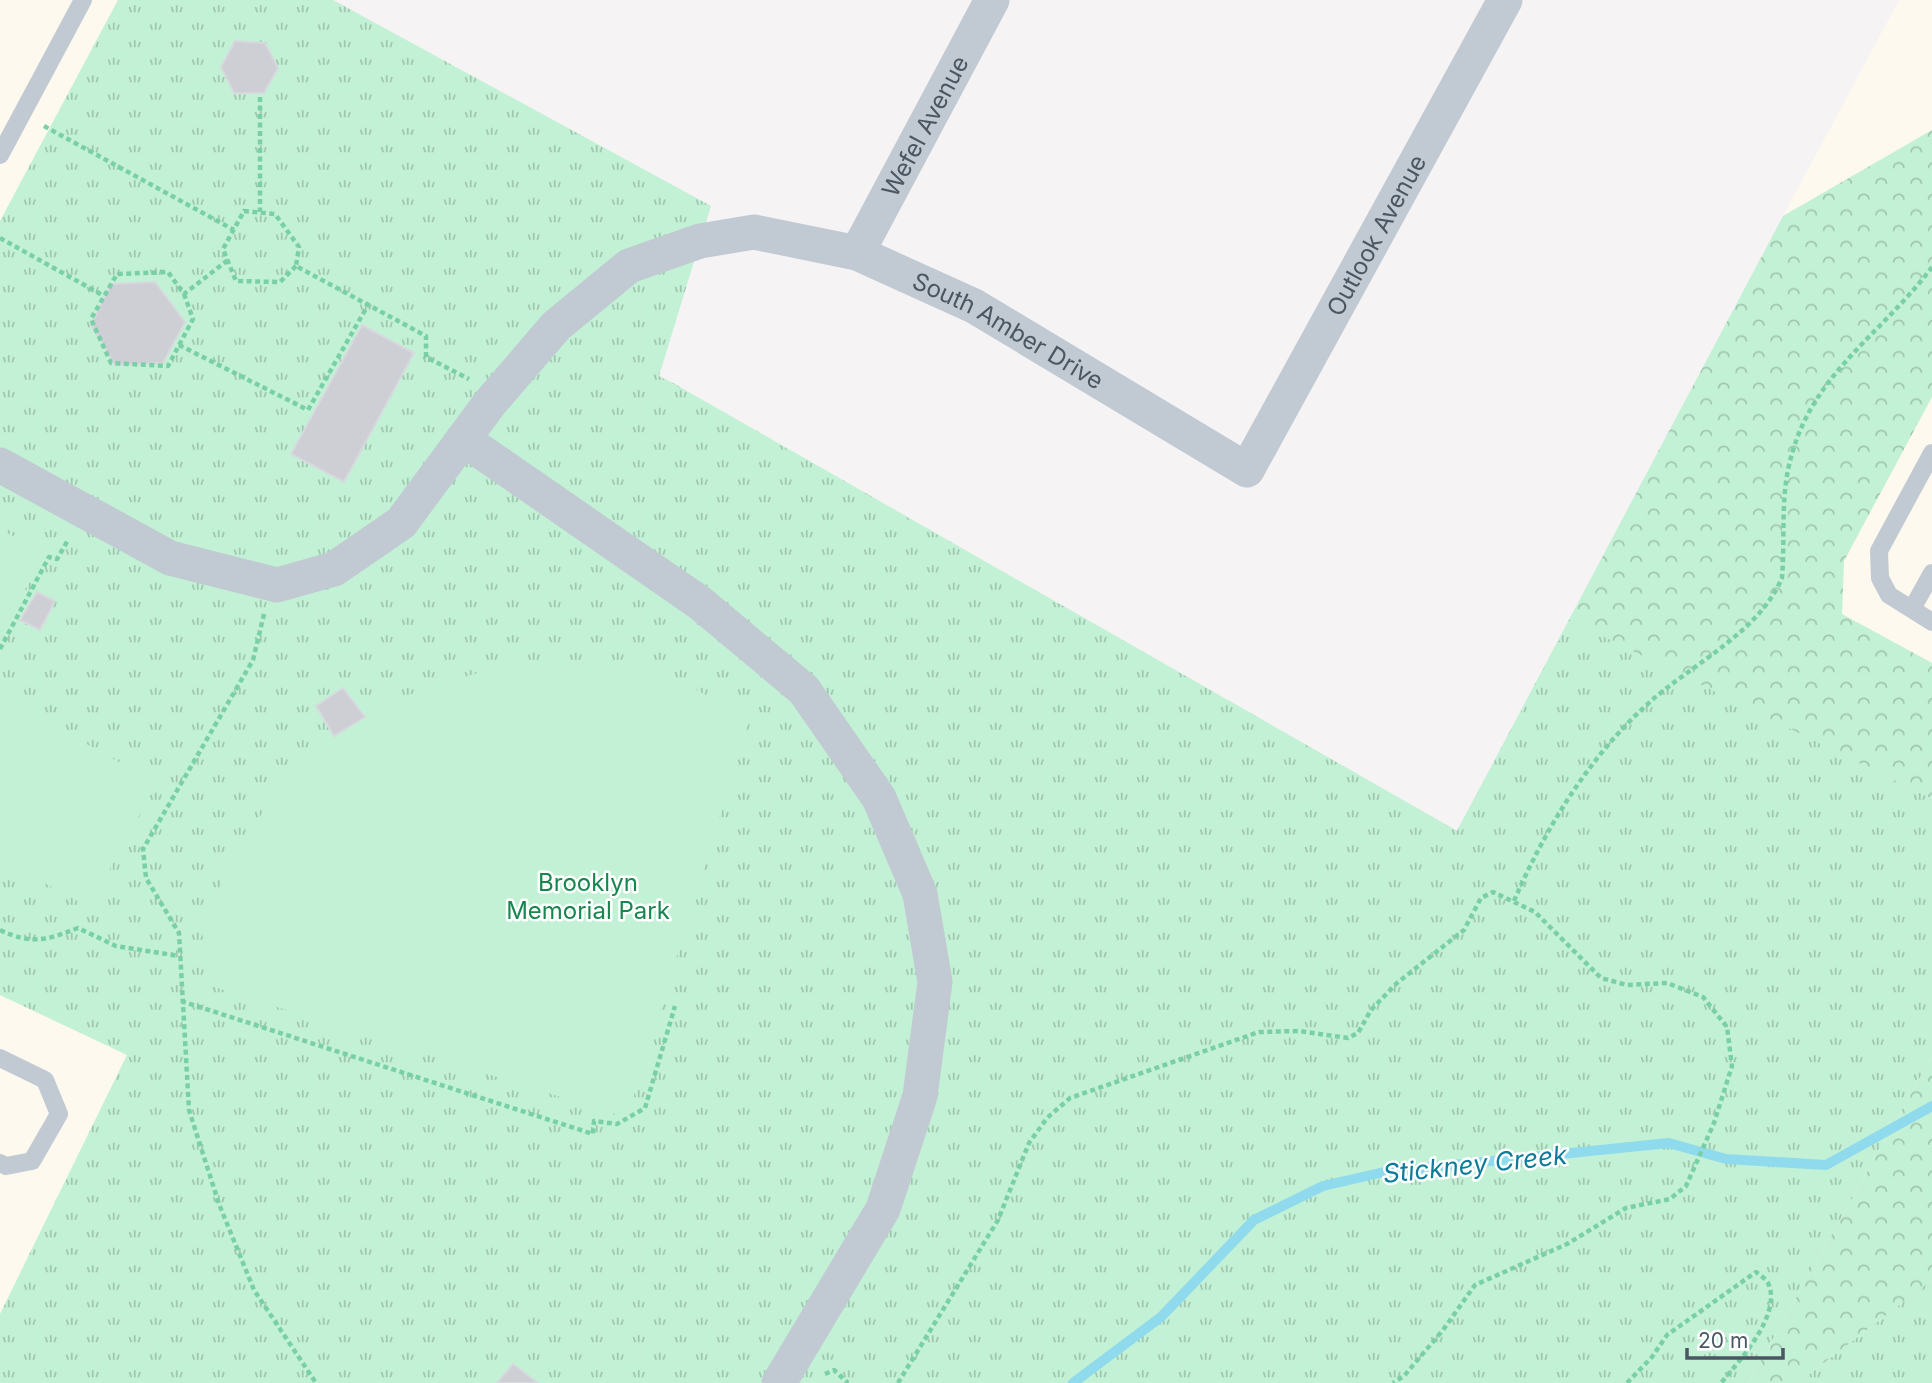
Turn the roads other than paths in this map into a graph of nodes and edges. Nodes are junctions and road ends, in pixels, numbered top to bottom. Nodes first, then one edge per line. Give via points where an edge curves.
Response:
1 (83, 0) edge
2 (992, 0) edge
3 (1505, 0) edge
4 (0, 155) edge
5 (858, 253) junction
6 (463, 439) junction
7 (1932, 453) edge
8 (0, 465) edge
9 (1247, 470) joint
10 (1932, 573) edge
11 (1912, 610) junction
12 (1932, 622) edge
13 (0, 1058) edge
14 (0, 1163) edge
15 (779, 1383) edge

1 - 4 lane
2 - 5 street, Wefel Avenue
3 - 9 street, Outlook Avenue
5 - 6 street, South Amber Drive via 754,232 700,241 629,266 556,326
5 - 9 street, South Amber Drive via 974,306
6 - 8 street via 401,523 334,569 277,585 170,558
6 - 15 street via 700,603 804,690 878,798 920,894 935,982 920,1096 883,1209
7 - 11 lane via 1879,551 1880,579 1889,595
10 - 11 lane
11 - 12 lane
13 - 14 lane via 45,1080 59,1114 33,1161

